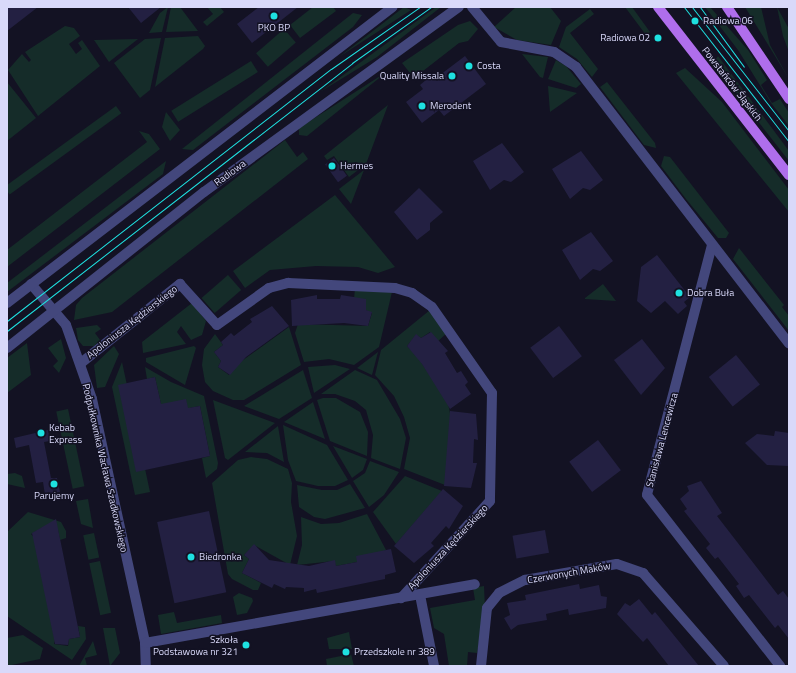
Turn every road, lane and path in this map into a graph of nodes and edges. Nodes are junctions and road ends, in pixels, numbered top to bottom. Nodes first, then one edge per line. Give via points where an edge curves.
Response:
1 (392, 7) edge
2 (459, 7) edge
3 (472, 7) edge
4 (658, 7) edge
5 (727, 7) edge
6 (789, 99) edge
7 (789, 175) edge
8 (712, 245) junction
9 (31, 284) junction
10 (7, 303) edge
11 (55, 310) junction
12 (789, 344) edge
13 (7, 348) edge
14 (81, 363) junction
15 (475, 584) dead end
16 (420, 595) junction
17 (401, 598) junction
18 (145, 643) junction
19 (146, 666) edge
20 (434, 666) edge
21 (481, 666) edge
22 (724, 666) edge
23 (780, 666) edge

1 - 9 street
2 - 11 street, Radiowa via 204,192
3 - 8 street via 500,42 551,51 573,64
4 - 7 main road, Powstańców Śląskich
5 - 6 main road
8 - 12 street
8 - 23 street, Stanisława Lencewicza via 648,495
9 - 10 street
9 - 11 street, Podpułkownika Wacława Szadkowskiego
11 - 13 street, Radiowa
11 - 14 street, Podpułkownika Wacława Szadkowskiego via 66,325
14 - 17 street, Apoloniusza Kędzierskiego via 180,284 217,325 269,288 288,283 395,288 412,293 432,307 492,393 490,502
14 - 18 street, Podpułkownika Wacława Szadkowskiego via 92,399
15 - 16 street
16 - 17 street
16 - 20 street
17 - 18 street, Apoloniusza Kędzierskiego
18 - 19 street, Podpułkownika Wacława Szadkowskiego
21 - 22 street, Czerwonych Maków via 485,615 499,593 525,580 616,564 643,573

